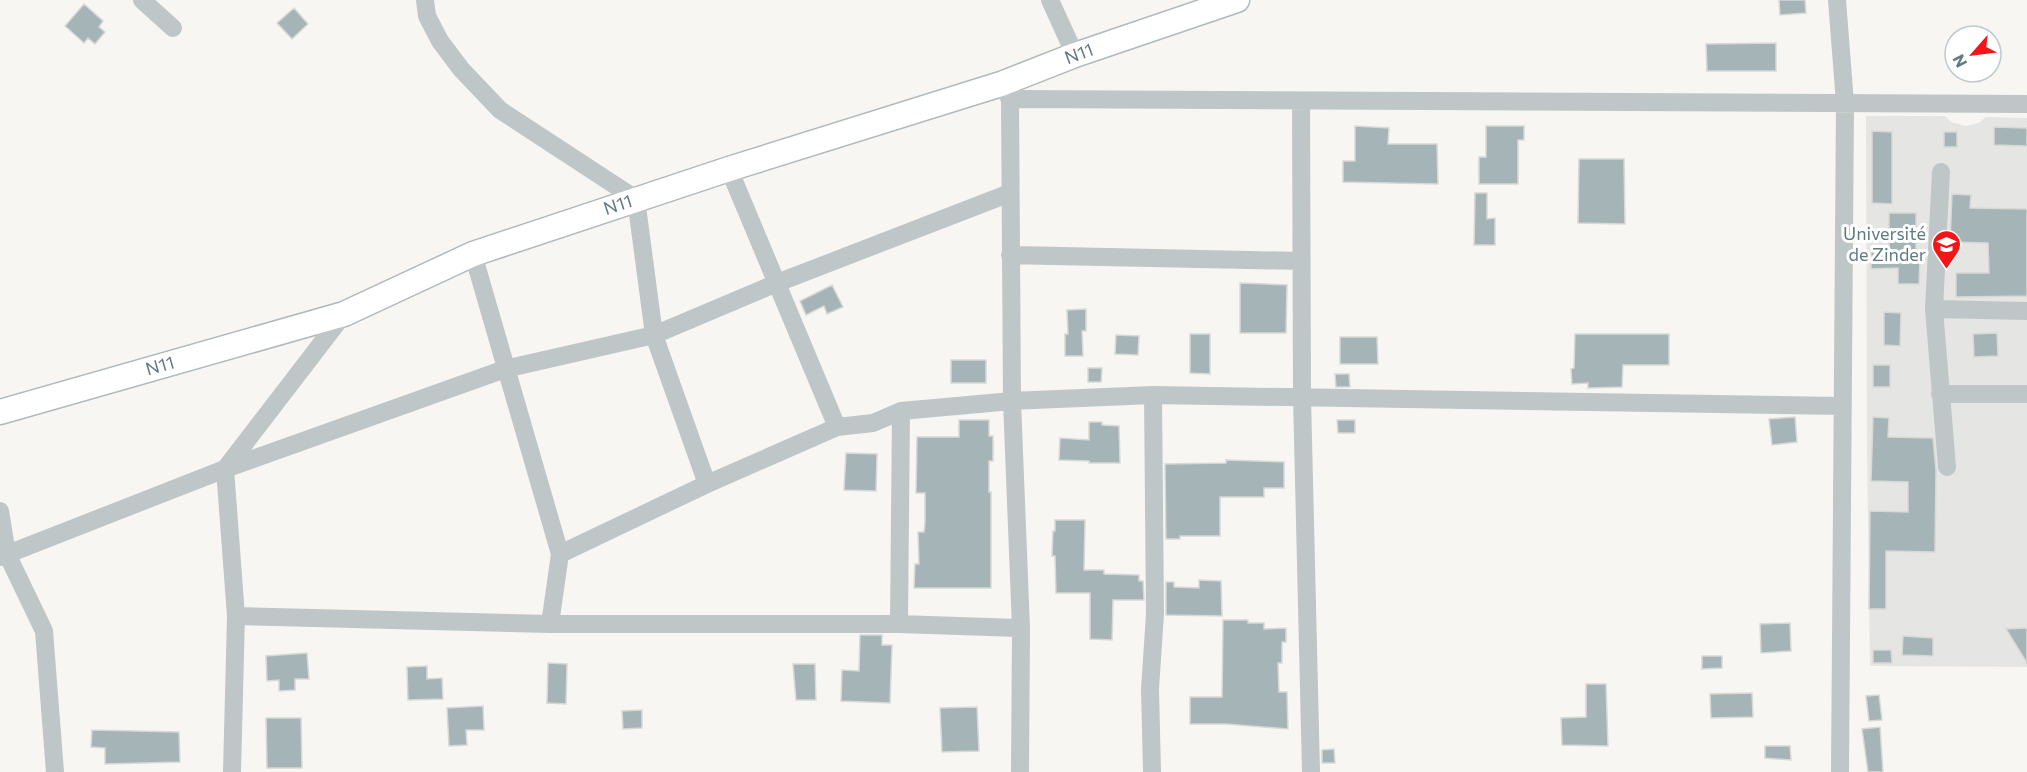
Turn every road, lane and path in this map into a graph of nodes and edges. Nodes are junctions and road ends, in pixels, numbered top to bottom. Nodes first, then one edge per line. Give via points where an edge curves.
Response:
1 (142, 0) edge
2 (425, 0) edge
3 (1050, 0) edge
4 (1237, 0) edge
5 (1837, 0) edge
6 (173, 28) dead end
7 (1075, 55) junction
8 (1006, 91) junction
9 (1301, 101) junction
10 (1845, 103) junction
11 (2027, 104) edge
12 (729, 169) junction
13 (1941, 172) dead end
14 (1010, 194) junction
15 (636, 199) junction
16 (473, 254) junction
17 (1011, 255) junction
18 (1301, 261) junction
19 (777, 283) junction
20 (1934, 309) junction
21 (2027, 311) edge
22 (344, 314) junction
23 (654, 335) junction
24 (505, 369) junction
25 (1940, 394) junction
26 (2027, 394) edge
27 (1153, 395) junction
28 (1302, 397) junction
29 (1012, 401) junction
30 (1841, 406) junction
31 (901, 411) junction
32 (0, 412) edge
33 (837, 427) junction
34 (1947, 467) dead end
35 (225, 469) junction
36 (707, 484) junction
37 (0, 512) edge
38 (560, 554) junction
39 (4, 555) edge
40 (236, 616) junction
41 (550, 624) junction
42 (899, 624) junction
43 (1021, 628) junction
44 (55, 772) edge
45 (232, 772) edge
46 (1020, 772) edge
47 (1152, 772) edge
48 (1311, 772) edge
49 (1840, 772) edge

1 - 6 street
2 - 15 street via 427,16 440,41 500,110
3 - 7 street
4 - 7 main road, N11
5 - 10 street
7 - 8 main road, N11
8 - 9 street
8 - 12 main road, N11
8 - 14 street
9 - 10 street
9 - 18 street
10 - 11 street
10 - 30 street
12 - 15 main road, N11
12 - 19 street
13 - 20 street
14 - 17 street
14 - 19 street
15 - 16 main road, N11
15 - 23 street
16 - 22 main road, N11
16 - 24 street
17 - 18 street
17 - 29 street
18 - 28 street
19 - 23 street
19 - 33 street
20 - 21 street
20 - 25 street
22 - 32 main road, N11
22 - 35 street
23 - 24 street
23 - 36 street
24 - 35 street
24 - 38 street
25 - 26 street
25 - 34 street
27 - 28 street
27 - 29 street
27 - 47 street
28 - 30 street
28 - 48 street
29 - 31 street
29 - 43 street
30 - 49 street
31 - 33 street via 873,423
31 - 42 street
33 - 36 street
35 - 39 street
35 - 40 street
36 - 38 street
37 - 39 street
38 - 41 street
39 - 44 street via 44,631
40 - 41 street
40 - 45 street
41 - 42 street
42 - 43 street
43 - 46 street

